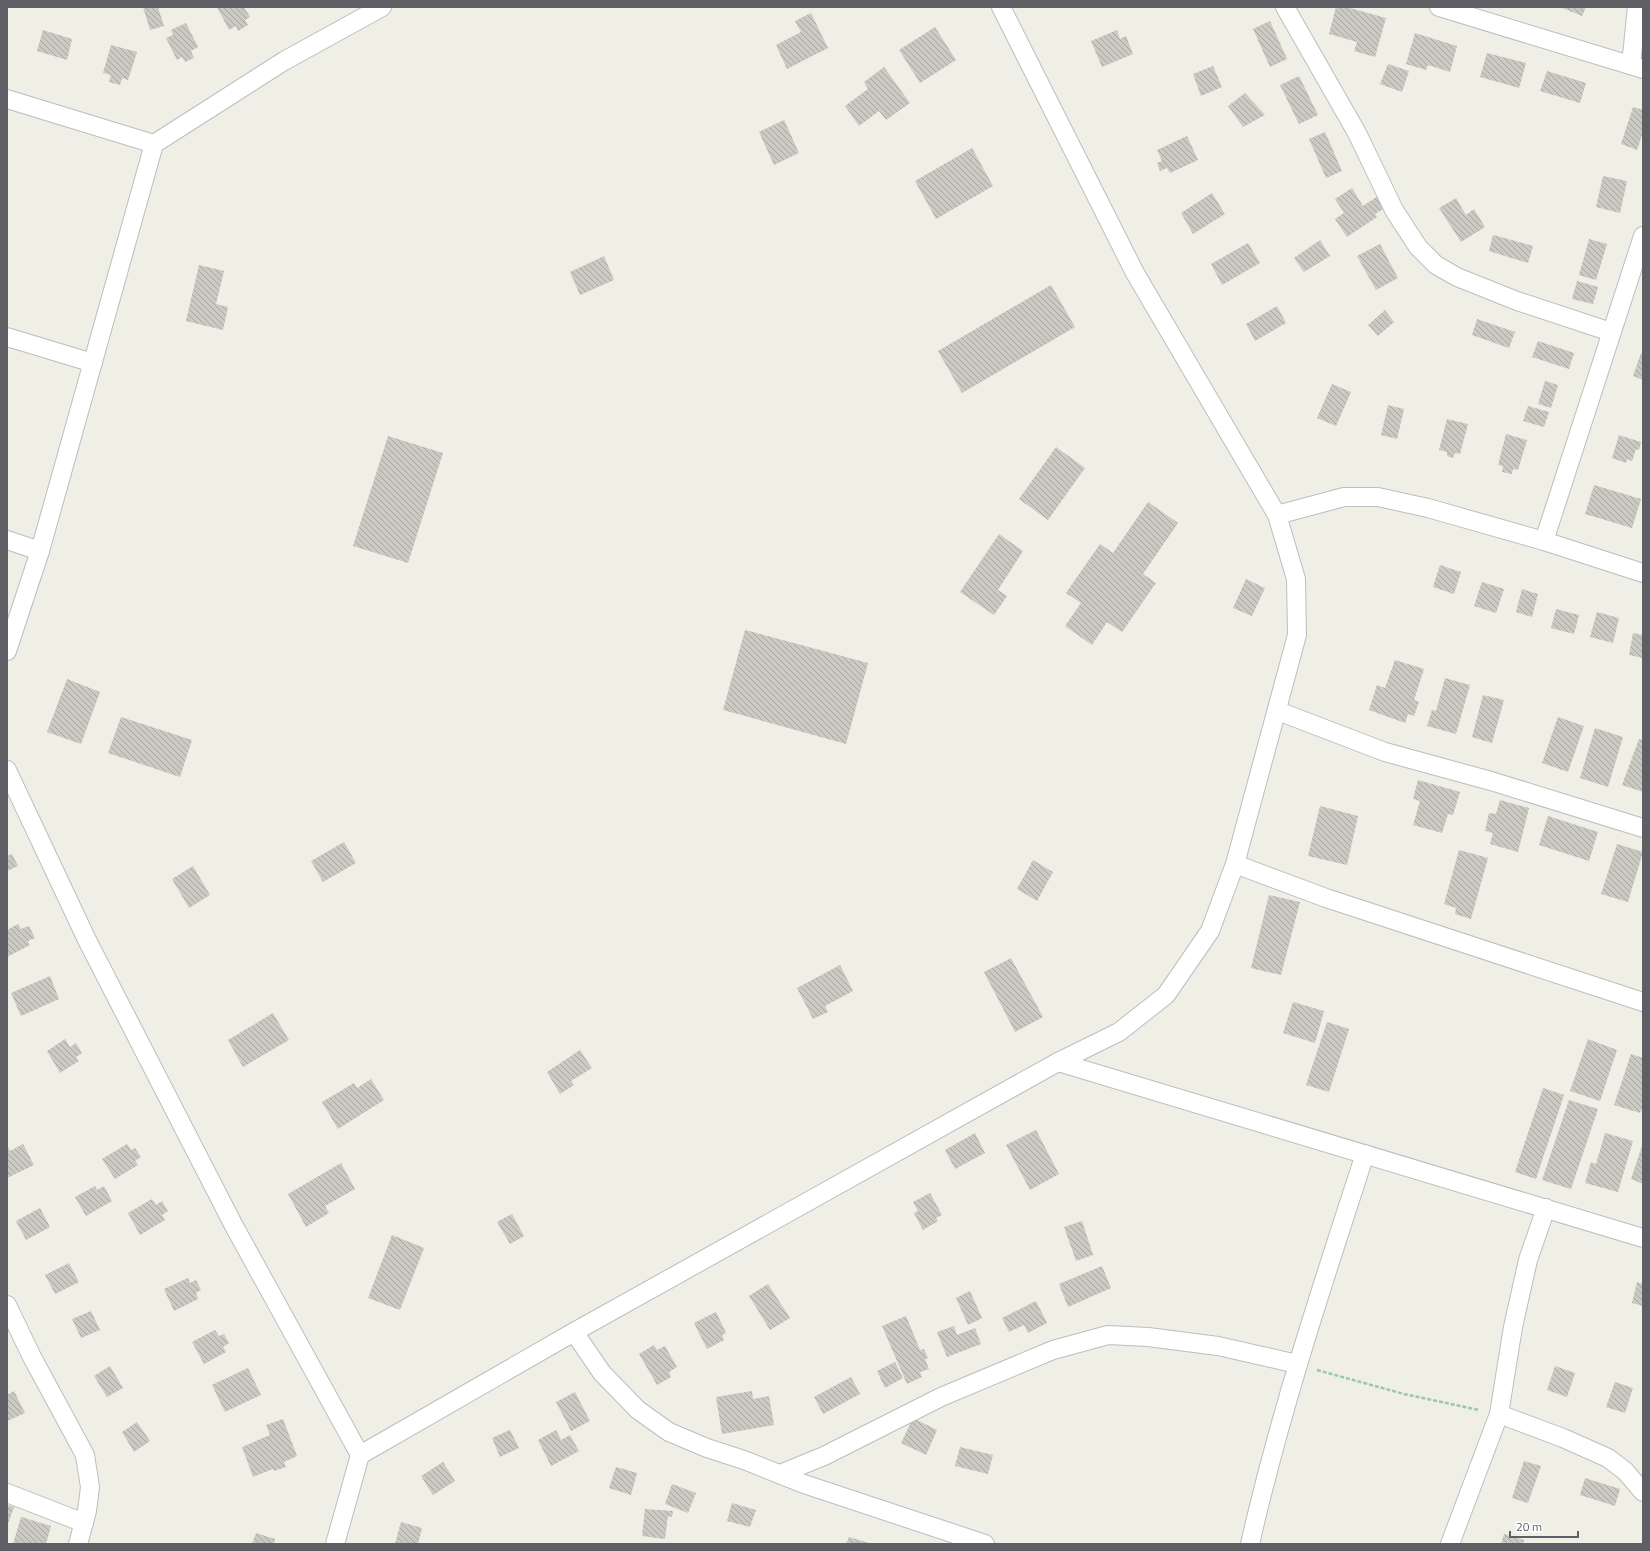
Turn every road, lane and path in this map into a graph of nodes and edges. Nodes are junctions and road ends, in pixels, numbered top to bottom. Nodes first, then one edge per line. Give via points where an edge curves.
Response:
1 (382, 7) edge
2 (1001, 7) edge
3 (1285, 7) edge
4 (1439, 7) edge
5 (1637, 7) edge
6 (1637, 67) edge
7 (7, 99) edge
8 (154, 144) junction
9 (1643, 236) edge
10 (1611, 332) junction
11 (7, 337) edge
12 (93, 363) junction
13 (1277, 515) junction
14 (7, 540) edge
15 (1544, 541) junction
16 (40, 551) junction
17 (1643, 573) edge
18 (7, 651) edge
19 (1278, 711) junction
20 (7, 770) edge
21 (1643, 828) edge
22 (1235, 864) junction
23 (1643, 1002) edge
24 (1058, 1062) junction
25 (1365, 1154) junction
26 (1546, 1208) junction
27 (1643, 1238) edge
28 (7, 1305) edge
29 (574, 1332) junction
30 (1297, 1364) junction
31 (1499, 1414) junction
32 (360, 1455) junction
33 (780, 1474) junction
34 (1643, 1492) edge
35 (7, 1493) edge
36 (84, 1523) junction
37 (78, 1544) edge
38 (335, 1544) edge
39 (985, 1544) edge
40 (1250, 1544) edge
41 (1450, 1544) edge

1 - 8 street via 284,61
2 - 13 street via 1135,272
3 - 10 street via 1357,133 1394,210 1418,247 1436,265 1457,277 1516,301
4 - 6 street
5 - 6 street
7 - 8 street
8 - 12 street
9 - 10 street
10 - 15 street
11 - 12 street
12 - 16 street
13 - 15 street via 1344,497 1378,497 1428,508
13 - 19 street via 1296,579 1297,635
14 - 16 street
15 - 17 street
16 - 18 street
19 - 21 street via 1385,752 1491,781
19 - 22 street
20 - 32 street via 87,940 219,1198
22 - 23 street via 1326,898
22 - 24 street via 1210,931 1166,995 1119,1032
24 - 25 street
24 - 29 street
25 - 26 street
25 - 30 street
26 - 27 street
26 - 31 street via 1528,1260 1513,1327
28 - 36 street via 85,1455 90,1487
29 - 32 street
29 - 33 street via 602,1373 638,1410 669,1432
30 - 31 path via 1404,1394
30 - 33 street via 1218,1346 1148,1336 1108,1335 1052,1350 941,1397 824,1456
30 - 40 street via 1262,1489
31 - 34 street via 1608,1458 1625,1471
31 - 41 street
32 - 38 street
33 - 39 street
35 - 36 street
36 - 37 street

